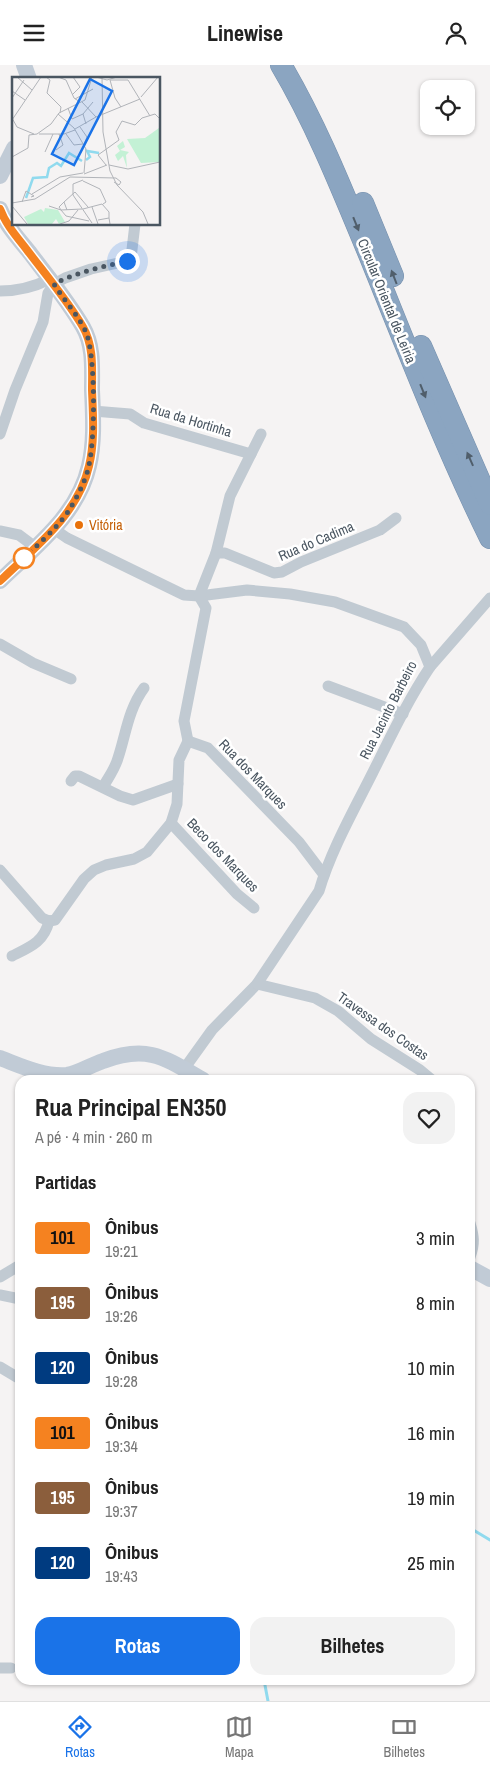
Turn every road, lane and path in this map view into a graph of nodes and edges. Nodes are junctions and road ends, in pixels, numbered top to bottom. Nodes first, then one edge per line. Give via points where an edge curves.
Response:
1 (24, 65) edge
2 (281, 65) edge
3 (297, 65) edge
4 (28, 77) edge
5 (12, 152) edge
6 (0, 176) edge
7 (0, 209) edge
8 (135, 225) edge
9 (52, 282) junction
10 (0, 291) edge
11 (93, 411) junction
12 (0, 434) edge
13 (260, 434) dead end
14 (251, 454) junction
15 (490, 504) edge
16 (396, 518) dead end
17 (54, 529) junction
18 (0, 531) edge
19 (490, 538) edge
20 (35, 547) junction
21 (216, 553) junction
22 (0, 581) edge
23 (199, 596) junction
24 (490, 598) edge
25 (0, 644) edge
26 (430, 667) junction
27 (71, 679) dead end
28 (328, 686) dead end
29 (144, 688) dead end
30 (403, 714) junction
31 (188, 741) junction
32 (71, 781) dead end
33 (178, 784) junction
34 (103, 787) junction
35 (171, 823) junction
36 (0, 870) edge
37 (324, 875) junction
38 (254, 907) dead end
39 (49, 921) junction
40 (12, 956) dead end
41 (257, 984) junction
42 (0, 1058) edge
43 (53, 1075) edge
44 (53, 1075) edge
45 (66, 1075) edge
46 (66, 1075) edge
47 (192, 1075) edge
48 (194, 1075) edge
49 (426, 1075) edge
50 (15, 1268) edge
51 (475, 1271) edge
52 (0, 1277) edge
53 (490, 1279) edge
54 (0, 1295) edge
55 (15, 1298) edge
56 (0, 1367) edge
57 (15, 1376) edge

1 - 4 main road
2 -> 19 highway, Circular Oriental de Leiria via 317,133 425,395
15 -> 3 highway, Circular Oriental de Leiria via 436,382 350,170
5 - 6 main road
7 - 9 main road via 9,226
8 - 9 street via 131,258 127,261
9 - 10 street
9 - 11 main road via 84,328 92,355
9 - 12 street via 43,322
11 - 14 street, Rua da Hortinha via 130,414 144,423
11 - 17 main road via 89,466 70,508
13 - 14 street
14 - 21 street via 230,496
16 - 21 street, Rua do Cadima via 380,530 282,572 274,573 225,553
17 - 20 main road
17 - 23 street, Rua Jacinto Barbeiro via 184,595
18 - 20 street via 19,535
20 - 22 main road
21 - 23 street
23 - 26 street, Rua Jacinto Barbeiro via 247,590 335,601 404,627 421,645
23 - 31 street via 206,608 184,721
24 - 26 street
25 - 27 street
26 - 30 street, Rua Jacinto Barbeiro
28 - 30 street
29 - 34 street via 130,714 115,766
30 - 37 street, Rua Jacinto Barbeiro
31 - 33 street via 180,760
31 - 37 street, Rua dos Marques via 208,748 299,843
32 - 34 street via 79,776
33 - 34 street via 133,800
33 - 35 street via 177,804
35 - 38 street, Beco dos Marques via 237,894
35 - 39 street via 147,852 94,870 55,920
36 - 39 street via 42,919
37 - 41 street, Rua Jacinto Barbeiro via 319,891
39 - 40 street via 40,939
41 - 48 street, Rua Jacinto Barbeiro via 212,1030
41 - 49 street, Travessa dos Costas via 315,998
42 - 44 main road
43 - 46 main road
45 - 47 main road via 116,1057 144,1052
50 - 52 street
51 - 53 main road
54 - 55 street
56 - 57 street

